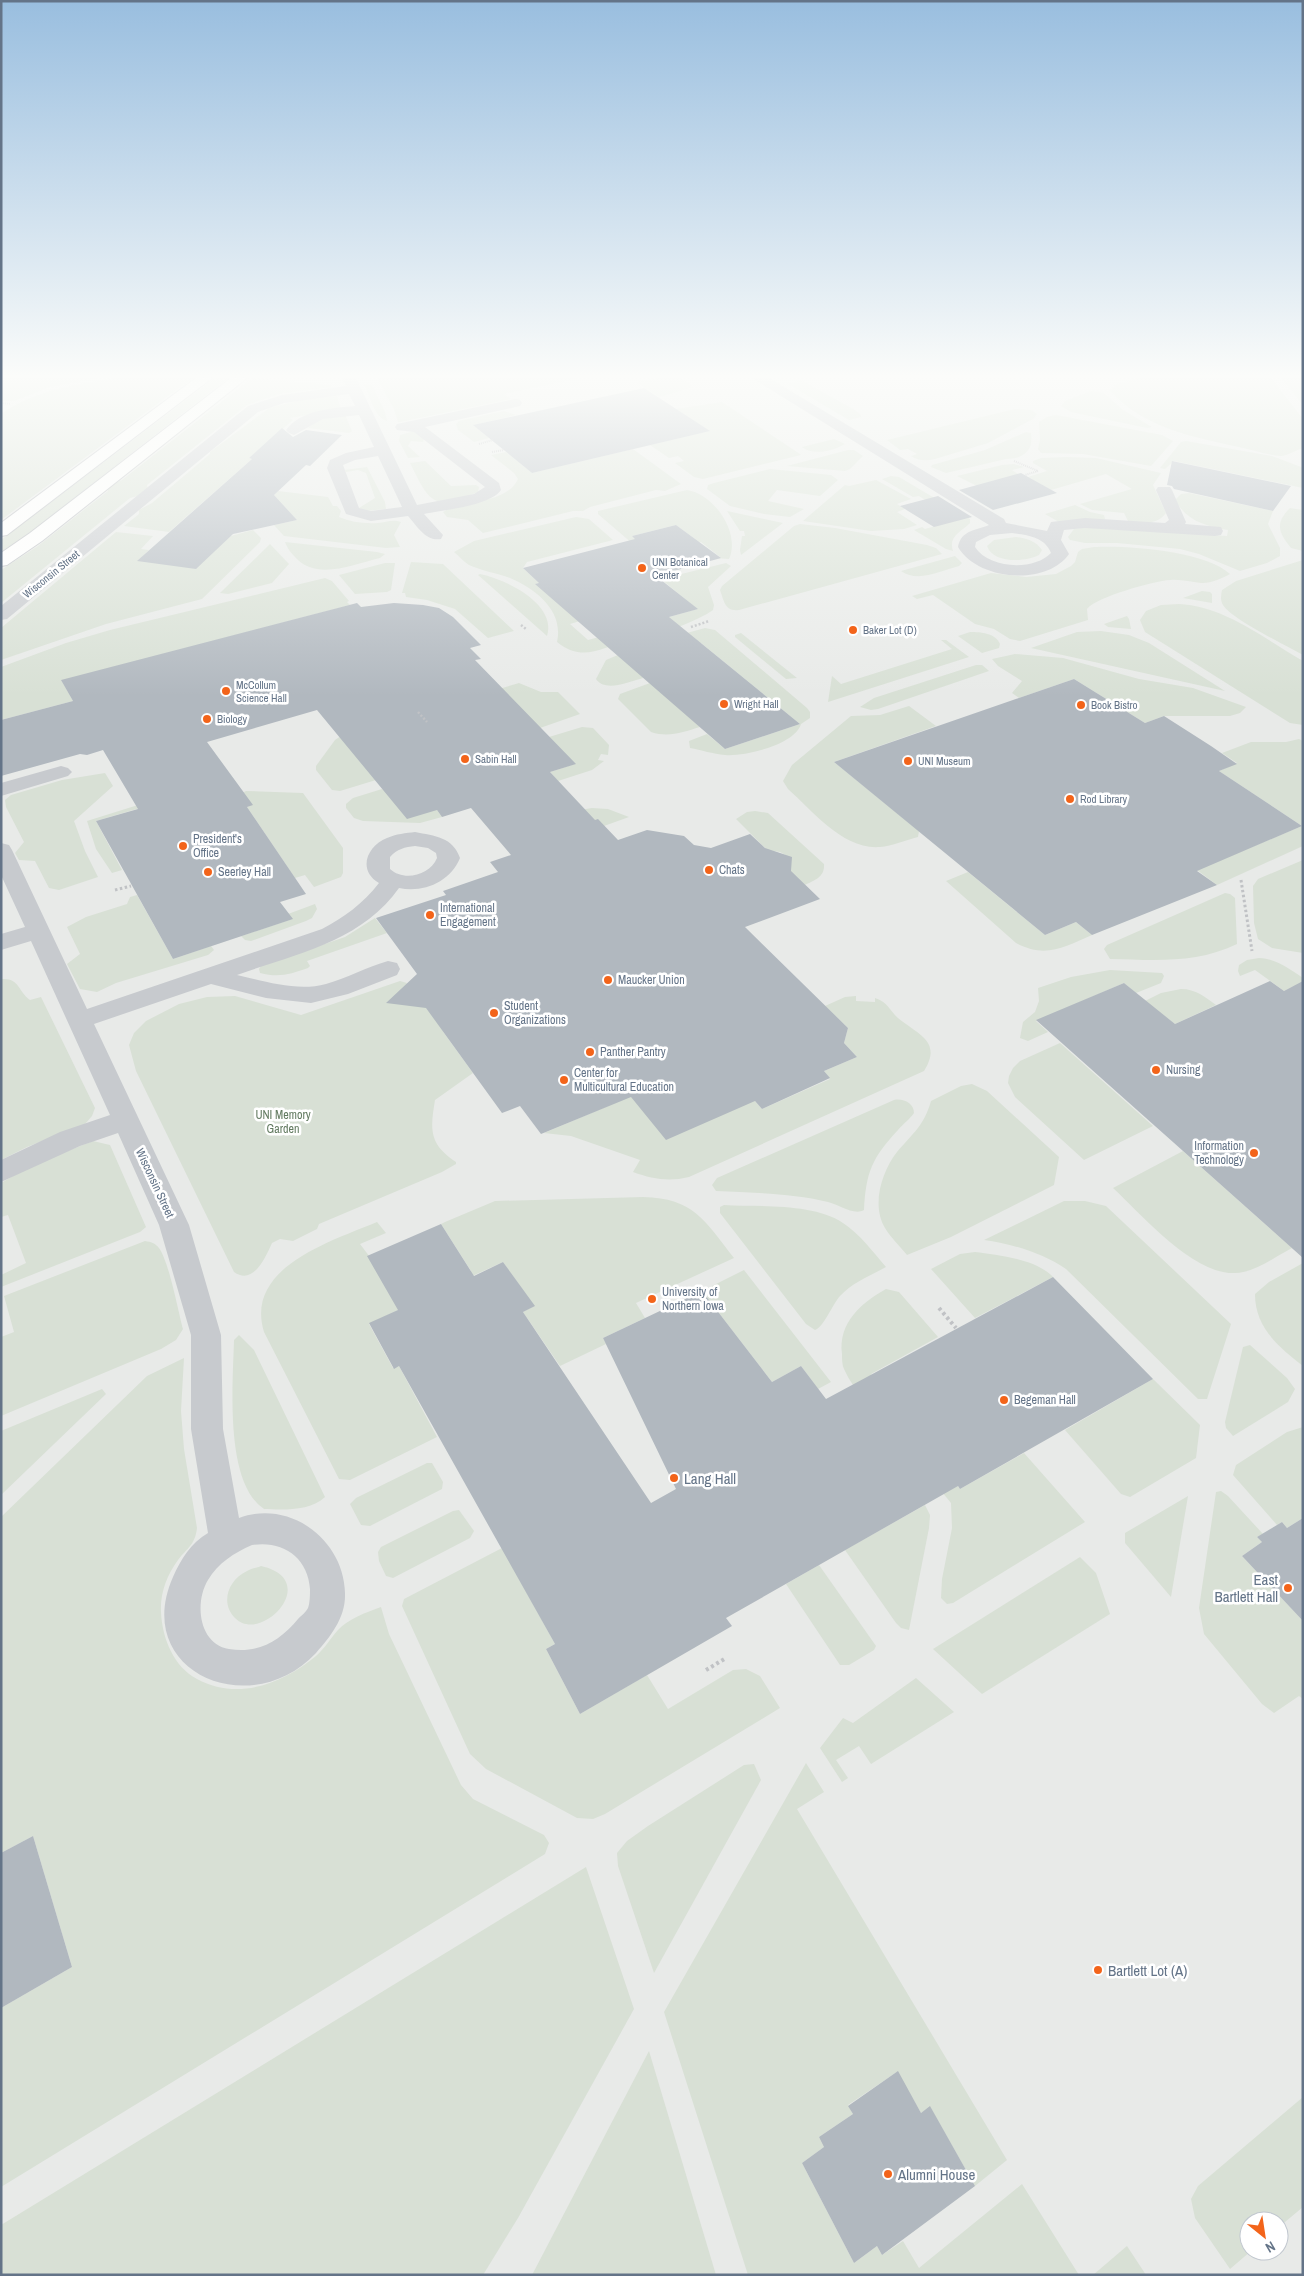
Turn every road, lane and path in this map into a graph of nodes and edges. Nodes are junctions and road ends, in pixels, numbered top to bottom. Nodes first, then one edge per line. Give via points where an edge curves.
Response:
1 (63, 484) edge
2 (104, 484) edge
3 (161, 484) edge
4 (341, 484) edge
5 (399, 484) edge
6 (489, 484) edge
7 (934, 484) edge
8 (1164, 490) dead end
9 (412, 511) junction
10 (996, 528) junction
11 (1168, 528) junction
12 (1, 531) edge
13 (1215, 531) dead end
14 (435, 535) dead end
15 (1052, 540) junction
16 (1, 561) edge
17 (1, 615) edge
18 (709, 621) dead end
19 (521, 625) dead end
20 (691, 627) dead end
21 (526, 630) dead end
22 (418, 712) dead end
23 (427, 722) dead end
24 (61, 772) dead end
25 (1, 790) edge
26 (1, 850) edge
27 (393, 880) dead end
28 (1241, 880) dead end
29 (131, 886) dead end
30 (115, 890) dead end
31 (38, 931) junction
32 (1, 942) edge
33 (1252, 951) dead end
34 (388, 969) dead end
35 (209, 975) junction
36 (80, 1020) junction
37 (126, 1120) junction
38 (1, 1172) edge
39 (939, 1308) dead end
40 (956, 1328) dead end
41 (226, 1540) dead end
42 (726, 1658) dead end
43 (706, 1670) dead end

1 - 12 main road
2 - 16 main road
3 - 17 street, Wisconsin Street
4 - 9 street via 352,511 371,516
5 - 9 street
6 - 9 street via 494,488 478,498
7 - 10 street via 998,523
8 - 11 street via 1178,522
9 - 14 street
10 - 15 street via 1028,530
10 - 15 street via 974,535 968,540 967,547 978,560 1004,568 1034,569 1052,563 1060,554
11 - 13 street
11 - 15 street via 1085,524 1057,526
18 - 20 path
19 - 21 path
22 - 23 path
24 - 25 street
26 - 31 street, Wisconsin Street
27 - 35 street via 372,909 356,921 330,934
28 - 33 path
29 - 30 path
31 - 32 street
31 - 36 street, Wisconsin Street
34 - 35 street via 322,993 304,995
35 - 36 street
36 - 37 street, Wisconsin Street
37 - 38 street via 70,1139
37 - 41 street, Wisconsin Street via 174,1225 206,1335 207,1429
39 - 40 path
42 - 43 path

